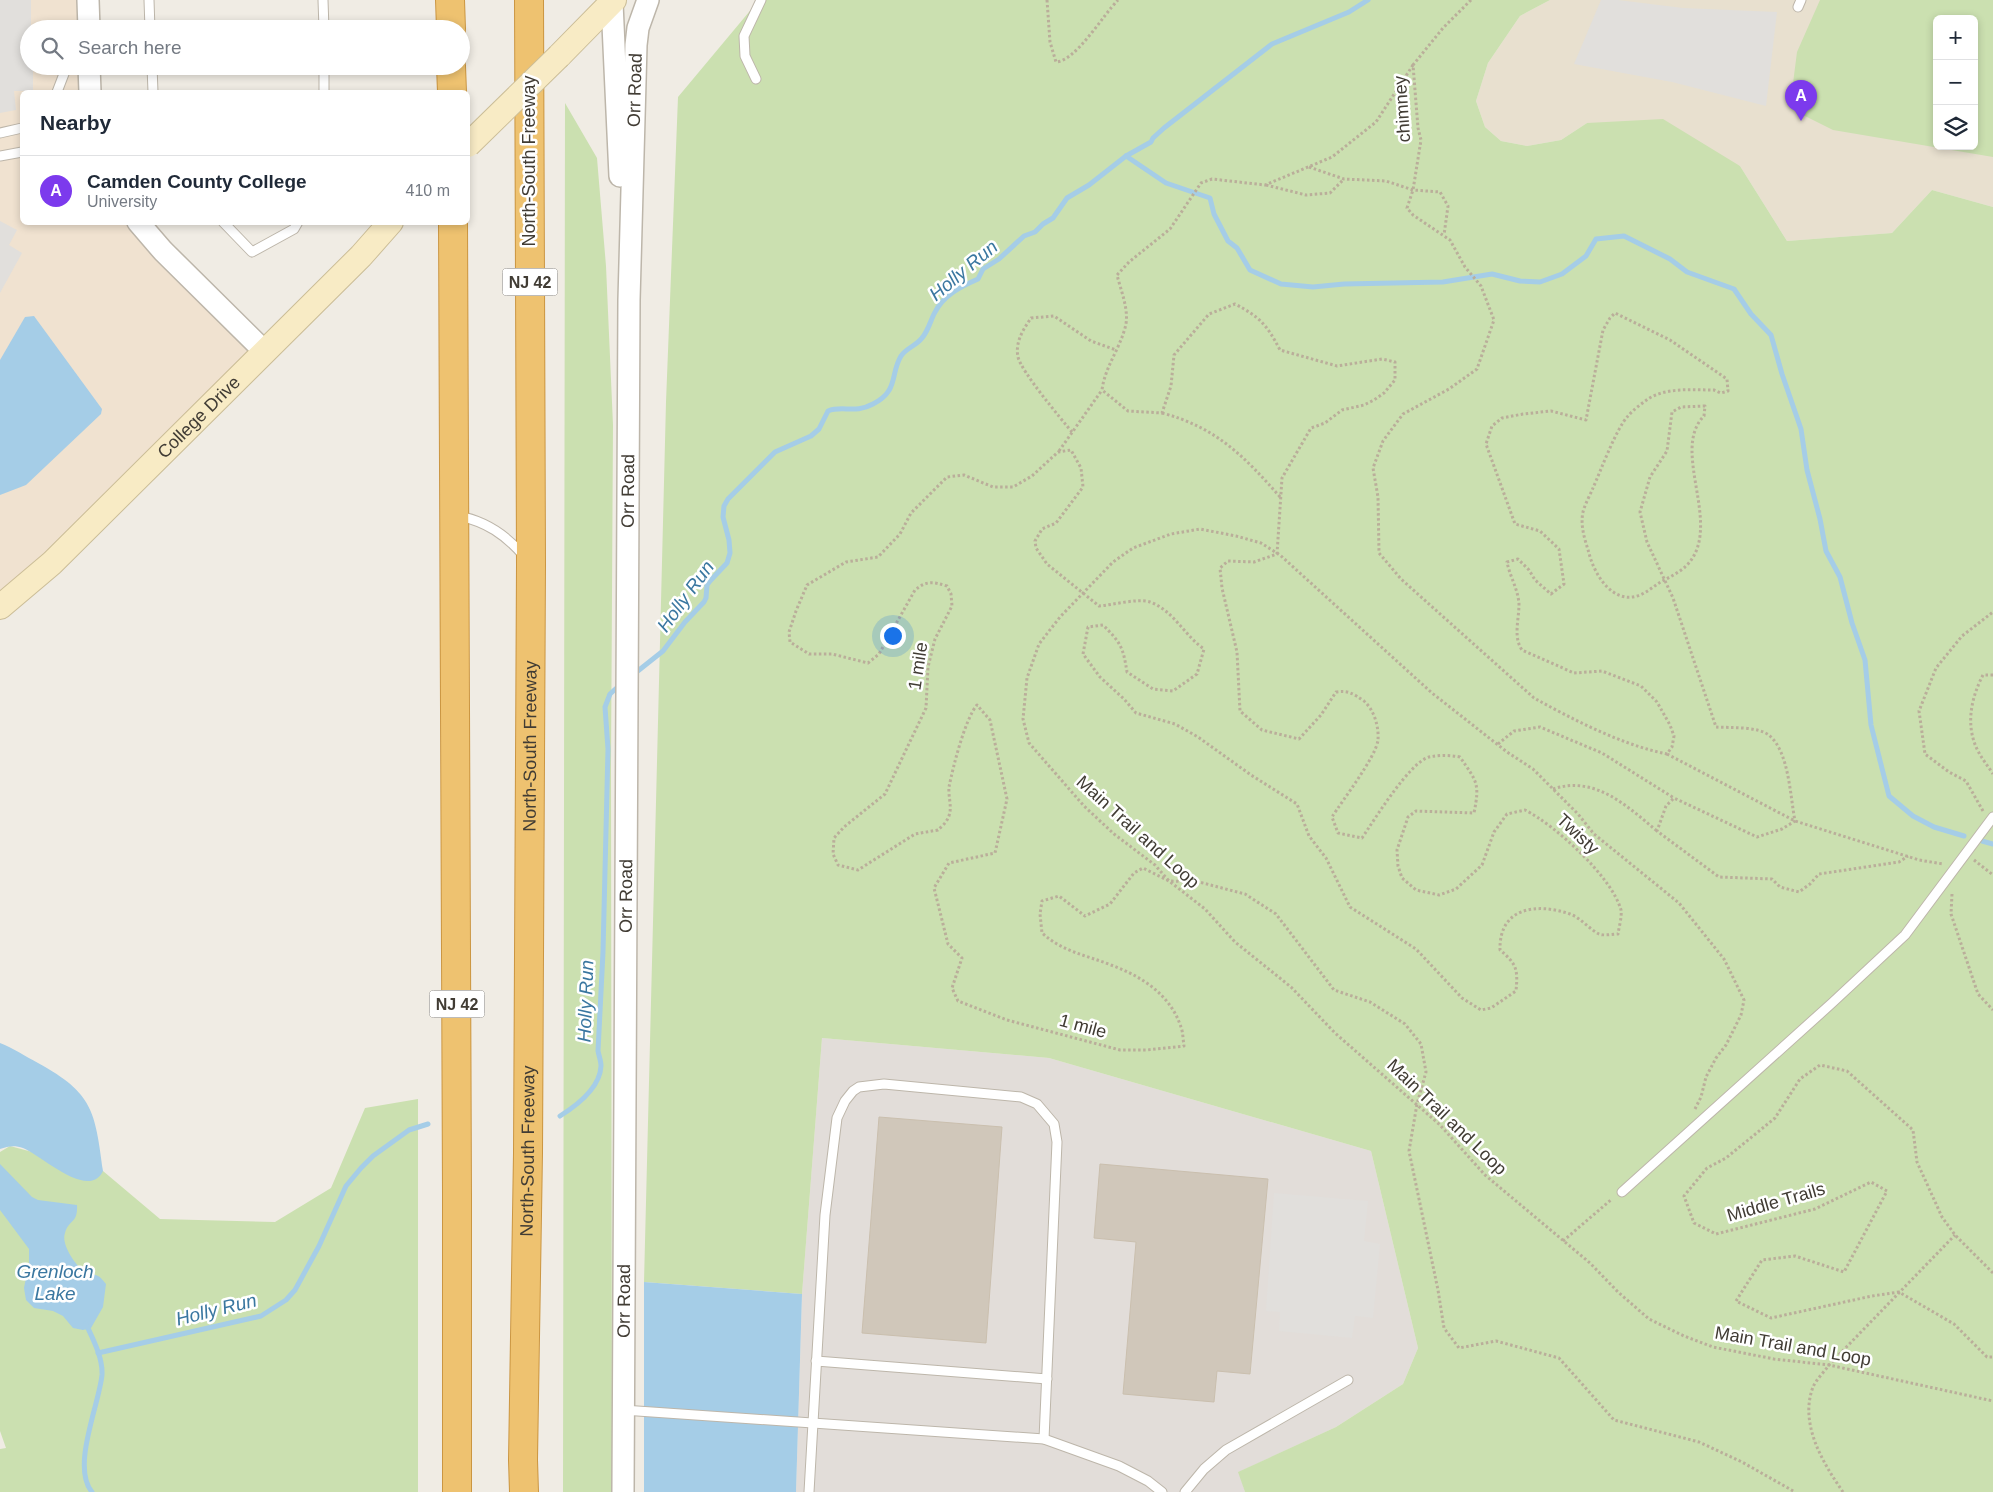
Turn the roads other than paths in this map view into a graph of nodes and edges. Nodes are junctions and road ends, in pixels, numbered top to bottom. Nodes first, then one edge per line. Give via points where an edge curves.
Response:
1 (88, 0) edge
2 (149, 0) edge
3 (323, 0) edge
4 (450, 0) edge
5 (529, 0) edge
6 (648, 0) edge
7 (761, 0) edge
8 (613, 1) edge
9 (88, 20) edge
10 (150, 20) edge
11 (324, 20) edge
12 (451, 20) edge
13 (64, 75) edge
14 (89, 75) edge
15 (152, 75) edge
16 (324, 75) edge
17 (451, 75) edge
18 (756, 79) dead end
19 (58, 90) edge
20 (90, 90) edge
21 (153, 90) edge
22 (324, 90) edge
23 (452, 90) edge
24 (20, 128) edge
25 (0, 133) edge
26 (470, 143) edge
27 (20, 152) edge
28 (0, 156) edge
29 (141, 225) edge
30 (226, 225) edge
31 (296, 225) edge
32 (388, 225) edge
33 (454, 225) edge
34 (629, 300) junction
35 (264, 351) junction
36 (455, 516) junction
37 (531, 564) junction
38 (0, 607) edge
39 (1992, 819) edge
40 (1622, 1192) road end
41 (816, 1361) junction
42 (1046, 1379) junction
43 (1348, 1380) dead end
44 (623, 1410) junction
45 (812, 1422) junction
46 (1044, 1439) junction
47 (456, 1492) edge
48 (523, 1492) edge
49 (623, 1492) edge
50 (809, 1492) edge
51 (1162, 1492) edge
52 (1185, 1492) edge

1 - 9 street
2 - 10 lane
3 - 11 lane
4 - 12 highway
5 - 37 highway, North-South Freeway / NJ 42
6 - 34 street, Orr Road via 638,28 636,46
7 - 18 lane via 744,36 745,56
8 - 26 main road, bridge
8 - 34 street, Orr Road via 620,179
13 - 19 lane
14 - 20 street
15 - 21 lane
16 - 22 lane
17 - 23 highway
24 - 25 lane
27 - 28 lane
29 - 35 street
30 - 31 lane via 252,252
32 - 35 main road, College Drive
33 - 36 highway, NJ 42
34 - 44 street, Orr Road
35 - 38 main road, College Drive via 52,563
36 - 37 lane via 471,518 504,535
36 - 47 highway, NJ 42
37 - 48 highway, North-South Freeway / NJ 42
39 - 40 lane via 1905,934
41 - 42 lane
41 - 42 lane via 825,1215 837,1118 845,1101 859,1086 884,1084 1021,1097 1036,1104 1054,1124 1057,1142
41 - 45 lane
42 - 46 lane
43 - 52 lane via 1226,1450
44 - 45 lane
44 - 49 street, Orr Road
45 - 46 lane
45 - 50 lane
46 - 51 lane via 1119,1466

